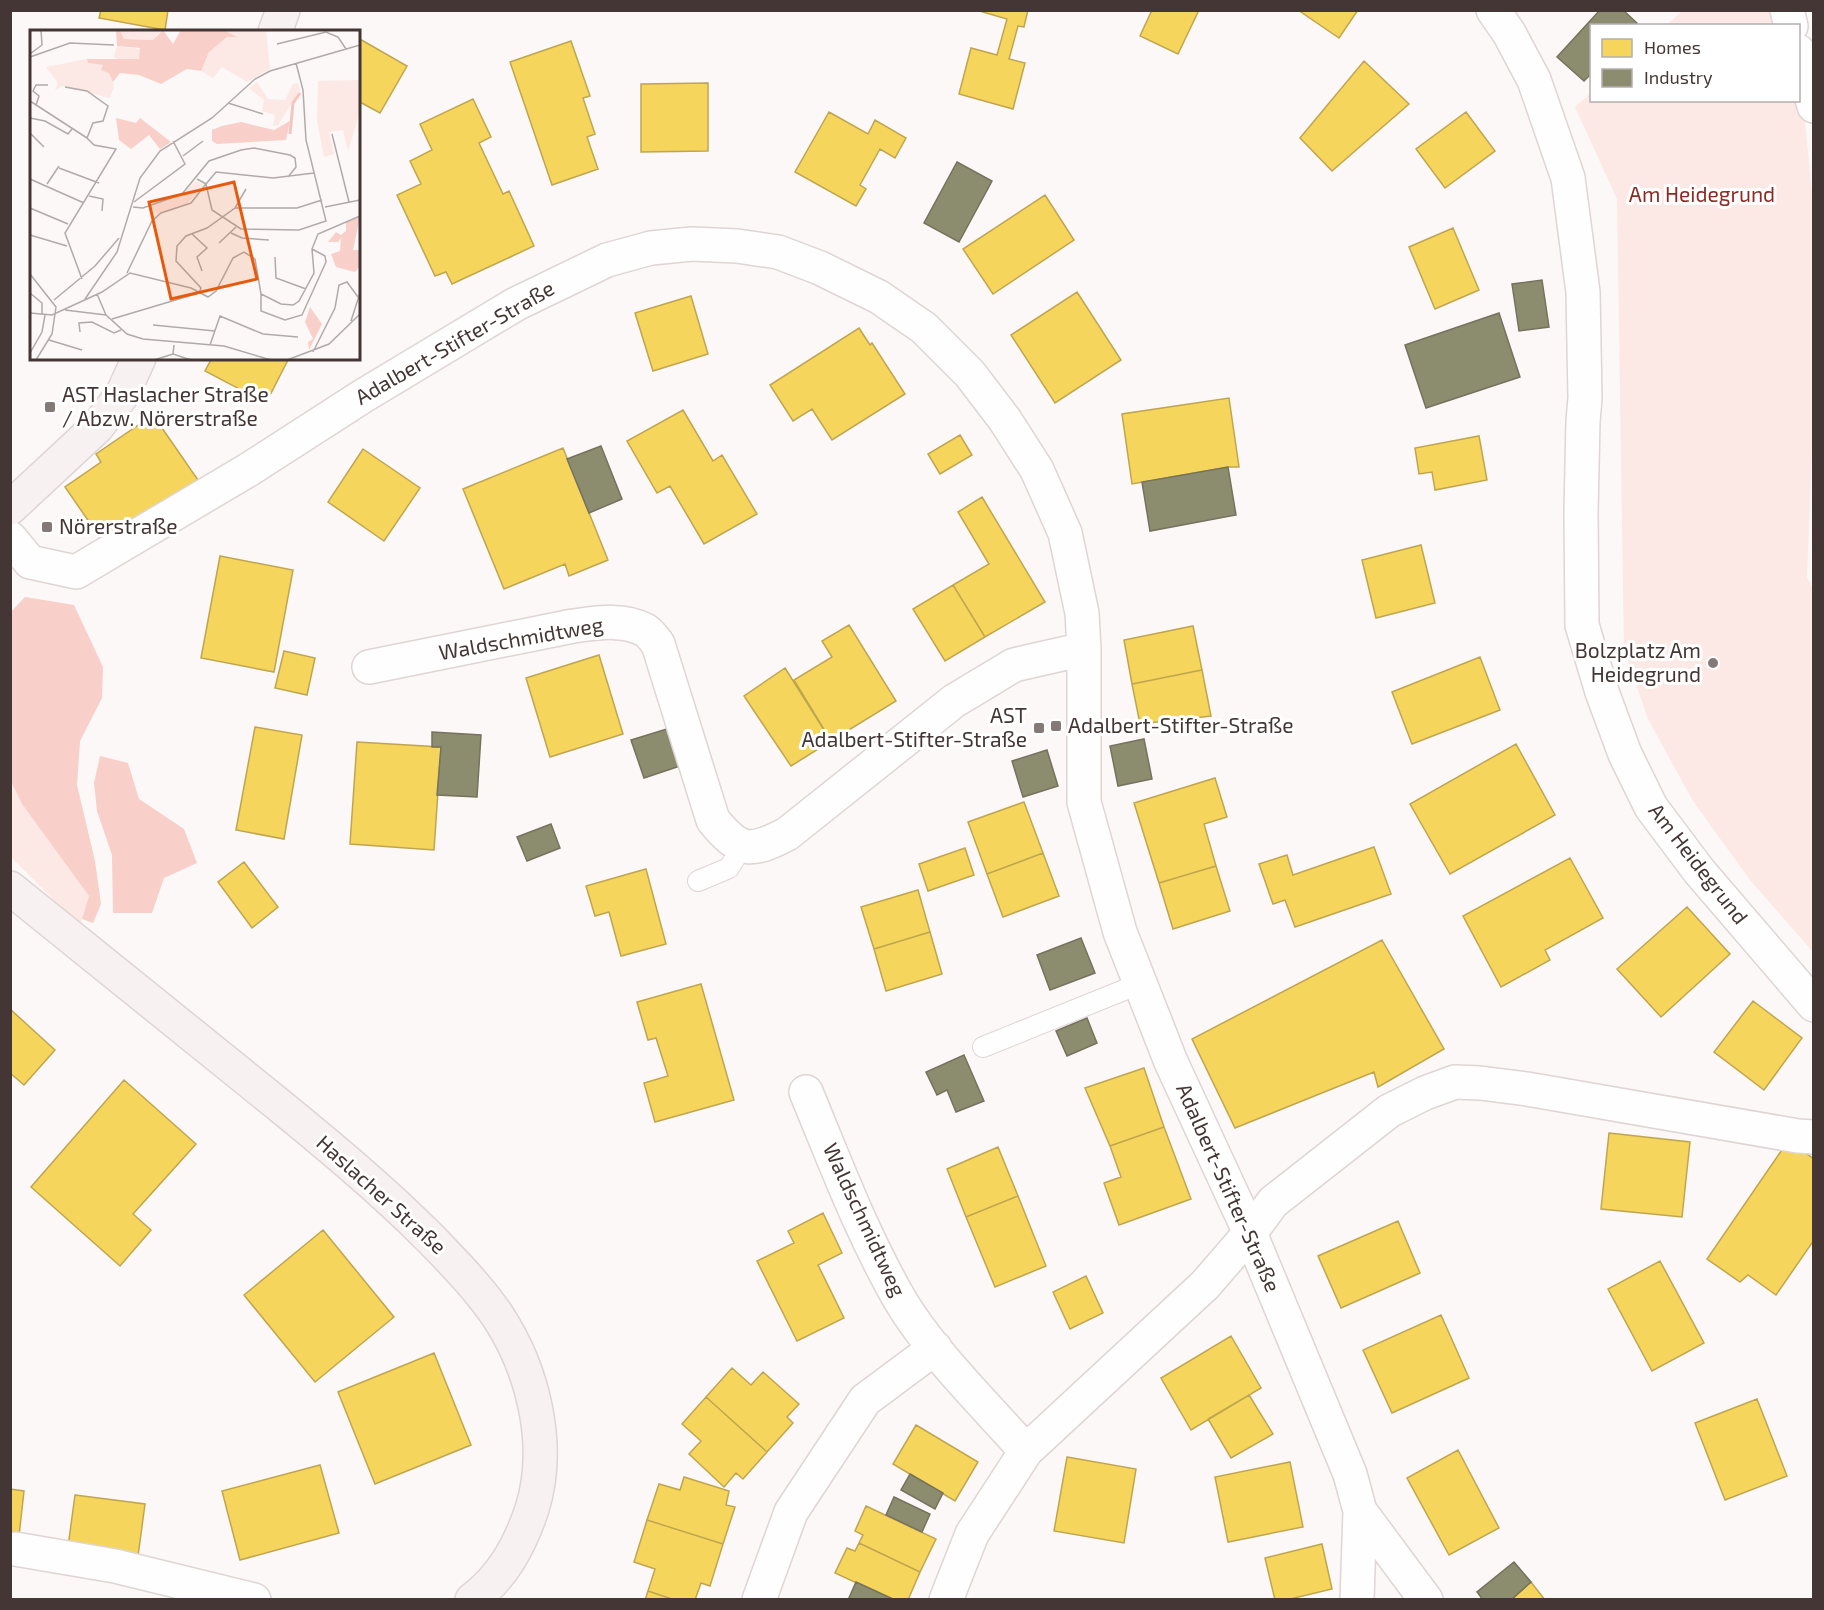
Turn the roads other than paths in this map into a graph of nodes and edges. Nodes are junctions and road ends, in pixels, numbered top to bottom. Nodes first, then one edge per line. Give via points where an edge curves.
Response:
1 (283, 10) edge
2 (1493, 10) edge
3 (276, 30) edge
4 (1800, 58) edge
5 (1814, 106) edge
6 (138, 360) edge
7 (10, 508) edge
8 (10, 538) edge
9 (1084, 649) junction
10 (369, 667) dead end
11 (742, 847) junction
12 (698, 881) dead end
13 (10, 888) edge
14 (1139, 984) junction
15 (1814, 1005) edge
16 (984, 1047) dead end
17 (806, 1092) dead end
18 (1814, 1137) edge
19 (1250, 1233) junction
20 (935, 1348) junction
21 (1026, 1451) junction
22 (1360, 1511) junction
23 (15, 1550) dead end
24 (254, 1599) edge
25 (472, 1599) edge
26 (759, 1599) edge
27 (946, 1599) edge
28 (1357, 1599) edge
29 (1426, 1599) edge

1 - 3 street
2 - 15 street, Am Heidegrund via 1534,80 1568,178 1583,292 1582,625 1602,692 1625,754 1651,807 1699,871
4 - 5 street
6 - 7 street via 122,395 97,427
8 - 9 street, Adalbert-Stifter-Straße via 30,562 76,572 516,304 607,260 651,248 692,244 737,246 778,252 879,297 924,328 970,374 1036,470 1065,533 1082,612
9 - 11 street via 1014,664 954,701 787,834 762,846
9 - 14 street, Adalbert-Stifter-Straße via 1084,802 1120,932
10 - 11 street, Waldschmidtweg via 573,626 607,622 647,630 658,644 713,820
11 - 12 lane via 729,868
13 - 25 street, Haslacher Straße via 398,1206 468,1276 497,1316 521,1359 534,1398 540,1445 537,1493 524,1533 503,1571
14 - 16 lane
14 - 19 street, Adalbert-Stifter-Straße
17 - 20 street, Waldschmidtweg via 866,1234 901,1301
18 - 19 street via 1527,1089 1455,1082 1389,1111 1273,1202
19 - 21 street via 1205,1285
19 - 22 street, Adalbert-Stifter-Straße via 1350,1474
20 - 21 street, Waldschmidtweg
20 - 26 street via 865,1400 790,1512
21 - 27 street via 972,1534
22 - 28 street, Adalbert-Stifter-Straße
22 - 29 street, Adalbert-Stifter-Straße
23 - 24 street via 114,1566

